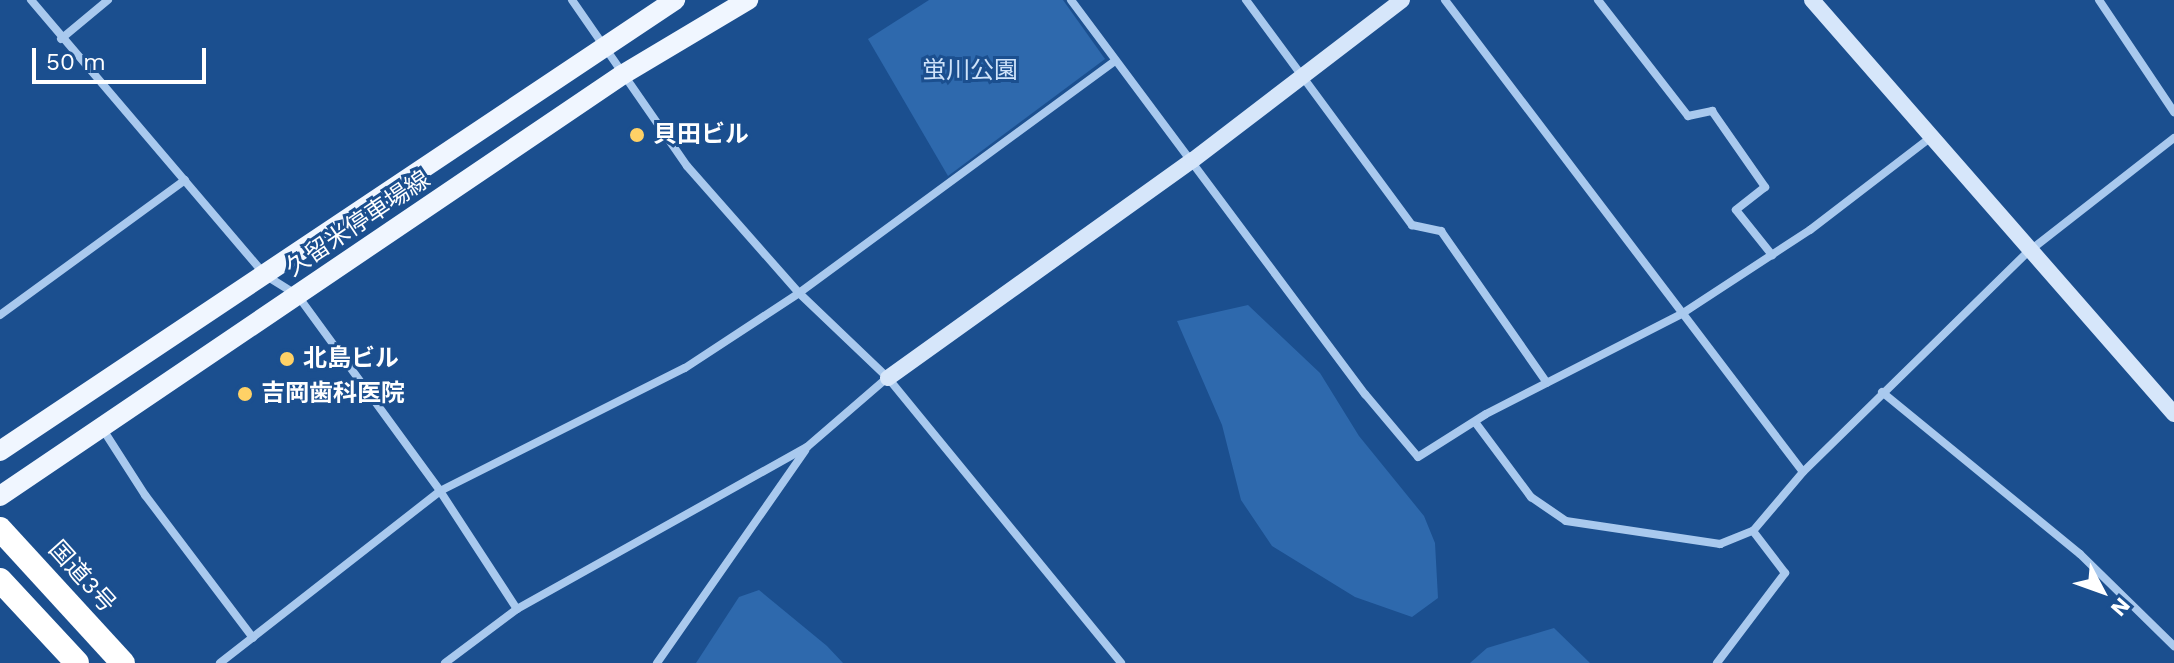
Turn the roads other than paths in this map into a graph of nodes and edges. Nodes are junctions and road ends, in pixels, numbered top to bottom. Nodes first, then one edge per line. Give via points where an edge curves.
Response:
1 (31, 0) edge
2 (108, 0) edge
3 (572, 0) edge
4 (675, 0) edge
5 (748, 0) edge
6 (1071, 0) edge
7 (1246, 0) edge
8 (1402, 0) edge
9 (1445, 0) edge
10 (1598, 0) edge
11 (1812, 0) edge
12 (2099, 0) edge
13 (61, 39) junction
14 (601, 46) junction
15 (1115, 61) junction
16 (622, 75) junction
17 (1303, 76) junction
18 (2174, 112) edge
19 (1931, 137) junction
20 (2174, 138) edge
21 (1193, 160) junction
22 (185, 180) junction
23 (2028, 252) junction
24 (1772, 255) junction
25 (265, 275) junction
26 (799, 293) junction
27 (298, 296) junction
28 (1683, 313) junction
29 (0, 315) edge
30 (888, 378) junction
31 (1547, 383) junction
32 (1882, 392) junction
33 (2174, 414) edge
34 (1475, 422) junction
35 (102, 428) junction
36 (807, 447) junction
37 (0, 451) edge
38 (1803, 472) junction
39 (440, 491) junction
40 (0, 496) edge
41 (0, 529) edge
42 (1753, 531) junction
43 (0, 580) edge
44 (517, 609) junction
45 (253, 638) junction
46 (2174, 646) edge
47 (77, 663) edge
48 (123, 663) edge
49 (220, 663) edge
50 (445, 663) edge
51 (657, 663) edge
52 (1121, 663) edge
53 (1717, 663) edge

1 - 13 street
2 - 13 street
3 - 14 street
4 - 14 main road, 久留米停車場線
5 - 16 main road, 久留米停車場線
6 - 15 street
7 - 17 street
8 - 17 street
9 - 28 street
10 - 24 street via 1688,116 1712,111 1765,187 1736,210
11 - 19 street
12 - 18 street
13 - 22 street
14 - 16 street
14 - 25 main road, 久留米停車場線
15 - 21 street
15 - 26 street
16 - 26 street via 687,166
16 - 27 main road, 久留米停車場線
17 - 21 street
17 - 31 street via 1412,225 1441,231
19 - 23 street
19 - 24 street
20 - 23 street
21 - 30 street
21 - 34 street via 1365,394 1418,457
22 - 25 street
22 - 29 street
23 - 32 street
23 - 33 street
24 - 28 street
25 - 27 street
25 - 37 main road, 久留米停車場線
26 - 30 street
26 - 39 street via 685,368
27 - 35 main road, 久留米停車場線
27 - 39 street
28 - 31 street
28 - 38 street
30 - 36 street
30 - 52 street
31 - 34 street
32 - 38 street
32 - 46 street via 2080,554
34 - 42 street via 1531,497 1566,521 1720,544
35 - 40 main road, 久留米停車場線
35 - 45 street via 145,495
36 - 44 street
36 - 51 street
38 - 42 street
39 - 44 street
39 - 45 street
41 - 48 highway, 国道3号
42 - 53 street via 1785,573
43 - 47 highway
44 - 50 street
45 - 49 street

